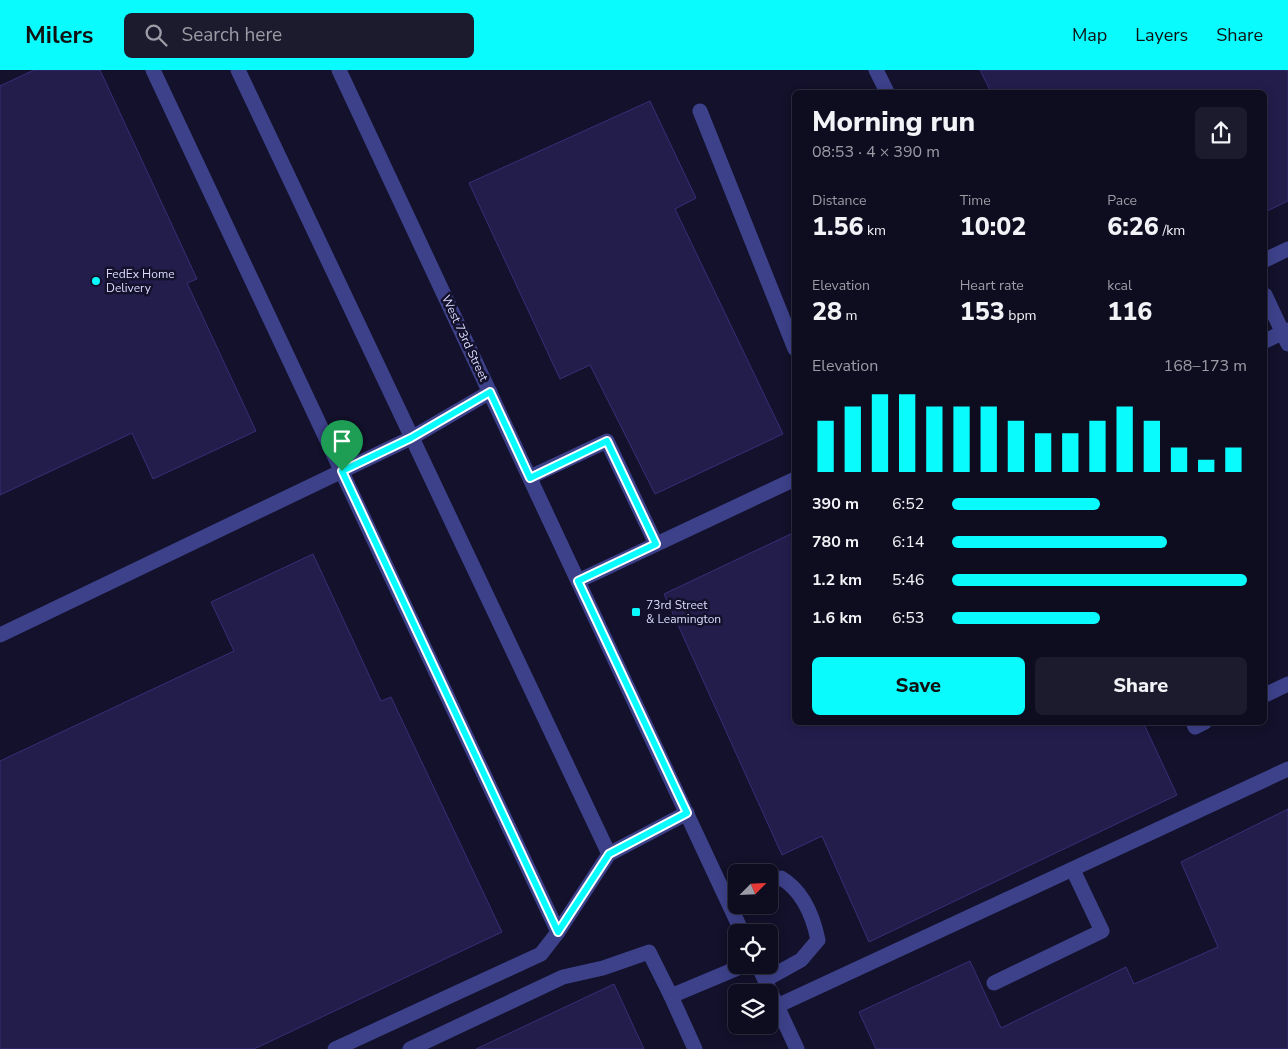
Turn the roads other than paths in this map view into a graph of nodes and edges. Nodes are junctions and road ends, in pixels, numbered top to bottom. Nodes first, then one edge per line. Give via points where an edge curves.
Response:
1 (153, 70) edge
2 (238, 70) edge
3 (339, 70) edge
4 (876, 70) edge
5 (886, 90) edge
6 (700, 111) dead end
7 (1288, 249) edge
8 (1267, 259) edge
9 (1267, 299) edge
10 (1286, 336) edge
11 (1267, 341) edge
12 (792, 342) edge
13 (490, 392) junction
14 (411, 438) junction
15 (342, 471) junction
16 (530, 478) junction
17 (792, 480) edge
18 (656, 544) junction
19 (578, 581) junction
20 (0, 635) edge
21 (1288, 684) edge
22 (1267, 694) edge
23 (1288, 769) edge
24 (687, 813) junction
25 (609, 854) junction
26 (1073, 870) junction
27 (778, 879) edge
28 (728, 889) edge
29 (558, 932) junction
30 (728, 972) edge
31 (762, 974) edge
32 (765, 980) junction
33 (994, 983) dead end
34 (767, 984) edge
35 (671, 996) junction
36 (778, 1006) edge
37 (778, 1008) edge
38 (335, 1049) edge
39 (410, 1049) edge
40 (695, 1049) edge
41 (797, 1049) edge

1 - 15 street
2 - 14 street
3 - 13 street, West 73rd Street
4 - 5 street
6 - 12 street
7 - 8 street
9 - 10 street
10 - 11 street
13 - 14 street
13 - 16 street, West 73rd Street
14 - 15 street
14 - 25 street
15 - 20 street
15 - 29 street
16 - 18 street via 607,441
16 - 19 street, West 73rd Street
17 - 18 street
18 - 19 street
19 - 24 street, West 73rd Street
21 - 22 street
23 - 26 street
24 - 25 street
24 - 28 street, West 73rd Street
25 - 29 street
26 - 33 street via 1102,931
26 - 36 street
27 - 32 street via 790,884 814,920 818,940 801,960
29 - 38 street via 541,954
30 - 35 street
31 - 32 street
32 - 34 street
35 - 39 street via 649,952 603,968 563,977
35 - 40 street
37 - 41 street

